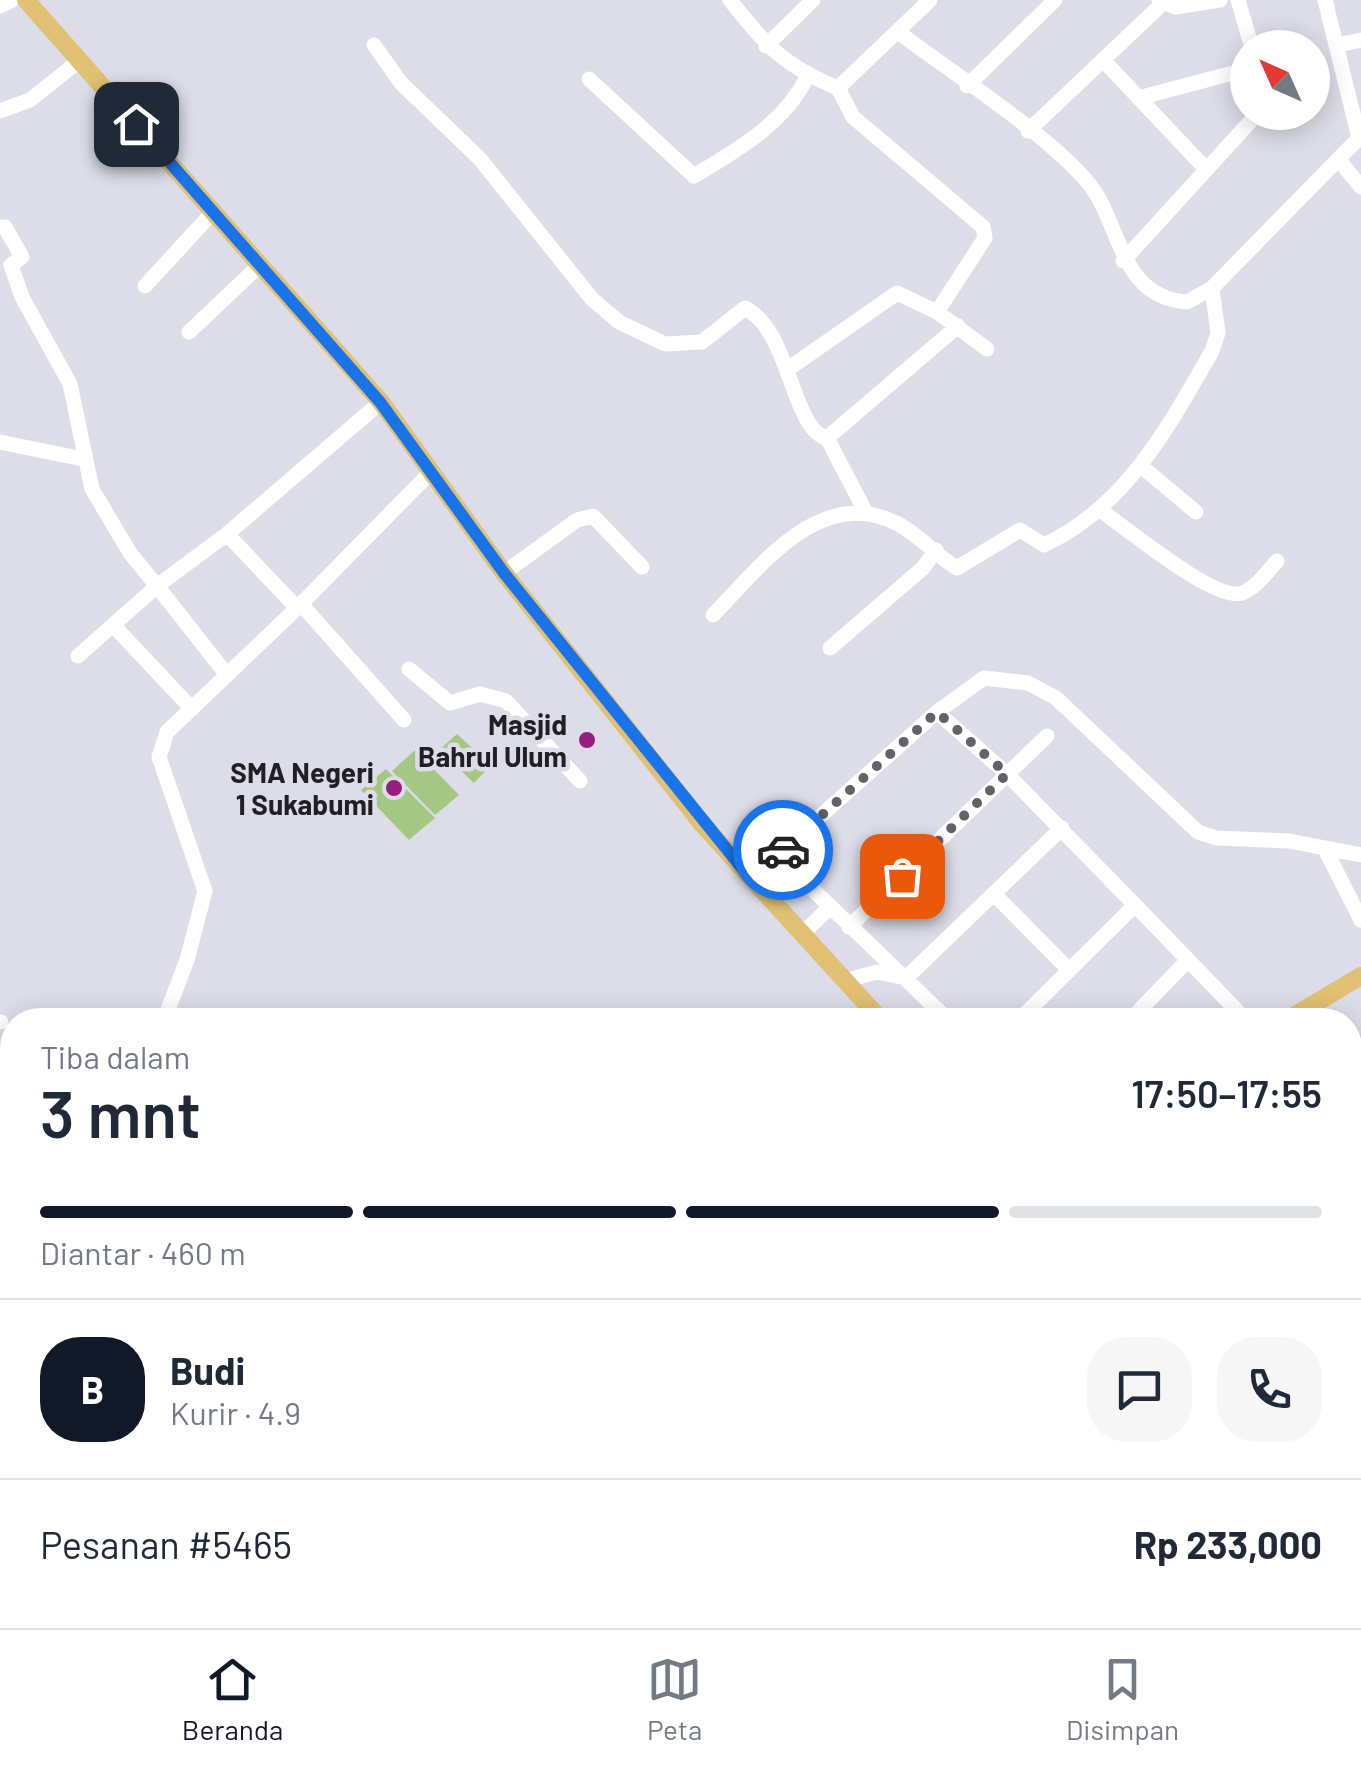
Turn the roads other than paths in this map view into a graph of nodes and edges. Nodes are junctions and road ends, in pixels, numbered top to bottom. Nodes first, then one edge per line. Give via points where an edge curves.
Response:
1 (12, 0) edge
2 (26, 0) edge
3 (730, 0) edge
4 (813, 0) edge
5 (930, 0) edge
6 (1055, 0) edge
7 (1220, 0) edge
8 (1238, 0) edge
9 (1325, 0) edge
10 (1161, 2) edge
11 (0, 6) edge
12 (1247, 30) edge
13 (898, 32) junction
14 (1361, 40) edge
15 (374, 45) dead end
16 (1338, 45) junction
17 (766, 46) junction
18 (1103, 60) junction
19 (79, 61) junction
20 (1230, 74) edge
21 (807, 77) junction
22 (590, 79) dead end
23 (968, 86) junction
24 (838, 88) junction
25 (1142, 96) junction
26 (0, 112) edge
27 (1241, 130) edge
28 (1028, 131) junction
29 (1360, 138) edge
30 (1338, 160) junction
31 (1205, 168) junction
32 (1361, 187) edge
33 (214, 212) junction
34 (0, 227) edge
35 (1122, 260) junction
36 (260, 266) junction
37 (145, 286) dead end
38 (1212, 288) junction
39 (938, 312) junction
40 (958, 326) junction
41 (189, 332) dead end
42 (988, 350) dead end
43 (788, 368) junction
44 (380, 402) junction
45 (827, 438) junction
46 (0, 442) edge
47 (83, 458) junction
48 (1141, 466) junction
49 (432, 472) junction
50 (864, 509) junction
51 (1100, 510) junction
52 (1196, 512) dead end
53 (226, 534) junction
54 (936, 550) junction
55 (1277, 561) dead end
56 (642, 567) dead end
57 (504, 573) junction
58 (157, 586) junction
59 (299, 606) junction
60 (713, 615) dead end
61 (113, 625) junction
62 (830, 648) dead end
63 (78, 656) dead end
64 (409, 669) dead end
65 (227, 676) junction
66 (192, 709) junction
67 (937, 712) junction
68 (404, 720) dead end
69 (1046, 736) dead end
70 (1007, 774) junction
71 (580, 782) dead end
72 (1062, 828) junction
73 (1325, 849) junction
74 (777, 855) junction
75 (1361, 855) edge
76 (750, 878) junction
77 (994, 894) junction
78 (1134, 905) junction
79 (829, 908) junction
80 (1361, 920) edge
81 (849, 927) junction
82 (802, 935) junction
83 (1188, 960) junction
84 (1069, 970) junction
85 (1361, 976) edge
86 (906, 978) junction
87 (844, 981) junction
88 (168, 1008) edge
89 (870, 1008) edge
90 (936, 1008) edge
91 (1030, 1008) edge
92 (1142, 1008) edge
93 (1234, 1008) edge
94 (1307, 1008) edge

1 - 11 street
2 - 19 main road
3 - 17 street
4 - 17 street
5 - 13 street
6 - 23 street
7 - 10 street via 1175,7
8 - 12 street
9 - 16 street
10 - 18 street
13 - 23 street
13 - 24 street
14 - 16 street
15 - 43 street via 619,322 666,344 702,342 745,308 775,335
16 - 29 street
17 - 21 street
18 - 25 street
18 - 28 street
19 - 26 street via 30,100
19 - 33 main road
20 - 25 street
21 - 22 street via 762,131 694,176
21 - 24 street
23 - 28 street
24 - 39 street via 847,111 985,230
25 - 31 street
27 - 31 street
28 - 35 street via 1090,185
29 - 30 street
30 - 32 street
30 - 38 street
31 - 35 street
33 - 36 main road
33 - 37 street
34 - 47 street via 22,257 11,264 22,297 70,384
35 - 38 street via 1178,302
36 - 41 street
36 - 44 main road
38 - 48 street via 1218,333 1212,351
39 - 40 street
39 - 43 street via 897,292
40 - 42 street
40 - 45 street
43 - 45 street via 815,430
44 - 49 main road
44 - 53 street
45 - 50 street
46 - 47 street
47 - 58 street via 97,499
48 - 51 street
48 - 52 street
49 - 57 main road
49 - 59 street
50 - 54 street
50 - 60 street via 831,516 794,536
51 - 54 street via 1047,544 1020,530 957,568
51 - 55 street via 1205,585 1230,595 1245,592
53 - 58 street
53 - 59 street
54 - 62 street
56 - 57 street via 593,516 577,520
57 - 76 main road
58 - 61 street
58 - 65 street
59 - 65 street
59 - 68 street
61 - 63 street
61 - 66 street
64 - 71 street via 450,704 480,694 506,701
65 - 66 street
66 - 88 street via 163,738 160,757 204,900
67 - 70 street
67 - 73 street via 984,678 1028,683 1056,698 1198,832
67 - 74 street
69 - 70 street
70 - 72 street
70 - 81 street
72 - 77 street
72 - 78 street
73 - 75 street
73 - 80 street
74 - 76 street
74 - 79 street
76 - 82 main road
77 - 84 street
77 - 86 street
78 - 83 street
78 - 84 street
79 - 81 street
79 - 82 street
81 - 86 street
82 - 87 main road
83 - 92 street
83 - 93 street
84 - 91 street
85 - 94 main road
86 - 87 street via 877,972
86 - 90 street
87 - 89 main road

